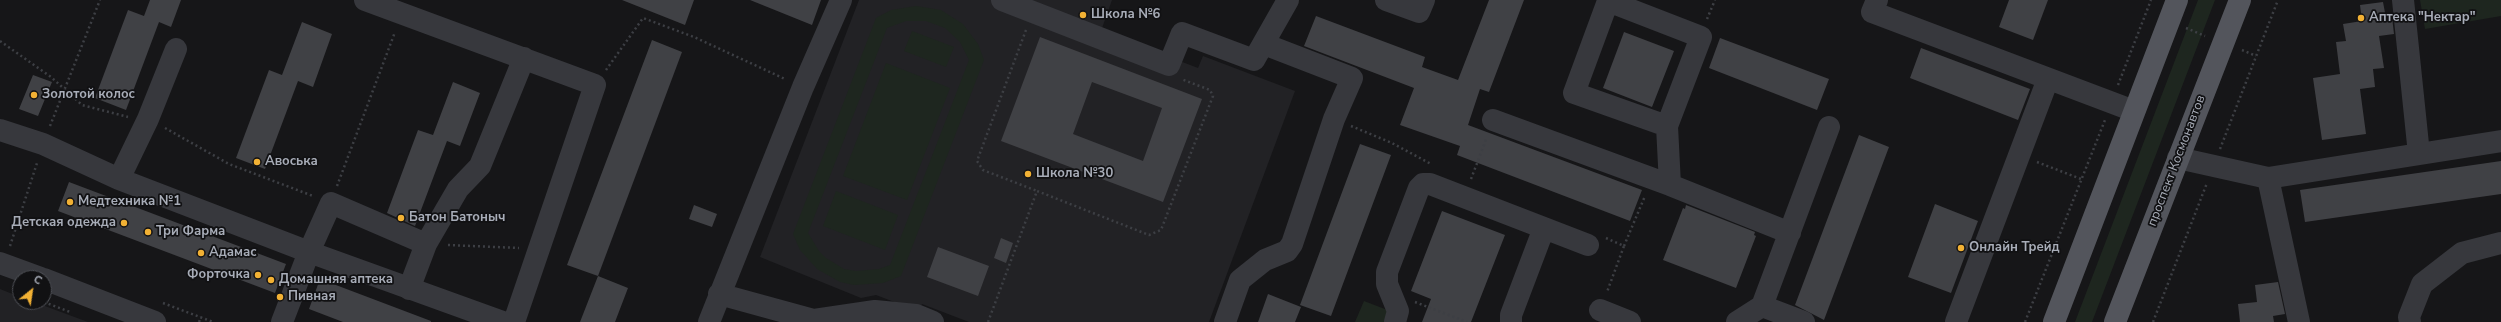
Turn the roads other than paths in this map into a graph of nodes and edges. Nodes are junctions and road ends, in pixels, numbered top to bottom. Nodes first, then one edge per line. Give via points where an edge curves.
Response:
1 (365, 0) edge
2 (841, 0) edge
3 (1002, 0) edge
4 (1288, 0) edge
5 (1386, 0) edge
6 (1424, 0) edge
7 (1877, 0) edge
8 (2177, 0) edge
9 (2240, 0) edge
10 (2403, 0) edge
11 (404, 7) edge
12 (1264, 44) junction
13 (176, 49) dead end
14 (524, 58) junction
15 (2048, 79) junction
16 (2134, 111) junction
17 (1493, 120) dead end
18 (1667, 126) junction
19 (1829, 127) dead end
20 (0, 130) edge
21 (2501, 141) edge
22 (2419, 154) junction
23 (2178, 158) junction
24 (2268, 178) junction
25 (119, 179) junction
26 (1661, 181) junction
27 (1544, 228) junction
28 (1790, 232) junction
29 (2501, 243) edge
30 (426, 244) junction
31 (1588, 245) dead end
32 (309, 252) junction
33 (5, 254) edge
34 (29, 270) edge
35 (52, 282) edge
36 (409, 289) junction
37 (719, 294) junction
38 (1762, 306) junction
39 (1600, 310) dead end
40 (155, 322) edge
41 (282, 322) edge
42 (504, 322) edge
43 (514, 322) edge
44 (709, 322) edge
45 (933, 322) edge
46 (1226, 322) edge
47 (1395, 322) edge
48 (1511, 322) edge
49 (1630, 322) edge
50 (1737, 322) edge
51 (1804, 322) edge
52 (1956, 322) edge
53 (2054, 322) edge
54 (2115, 322) edge
55 (2299, 322) edge
56 (2410, 322) edge

1 - 11 street
2 - 37 street
3 - 12 street via 1169,64 1182,33 1254,60
4 - 12 street
5 - 6 street via 1419,12
7 - 15 street via 1872,12
8 - 16 main road
9 - 23 main road, проспект Космонавтов
10 - 22 street
11 - 14 street
12 - 46 street via 1352,78 1334,119 1292,244 1287,251 1265,260 1240,280
13 - 25 street via 148,119
14 - 30 street via 480,166 458,189
14 - 43 street via 595,85
15 - 16 street
15 - 52 street
16 - 53 main road
17 - 26 street
18 - 18 street via 1574,93 1608,1 1701,37
18 - 26 street
19 - 28 street
20 - 25 street via 44,144
21 - 22 street
22 - 24 street
23 - 24 street
23 - 54 main road, проспект Космонавтов
24 - 55 street
25 - 32 street
26 - 28 street
27 - 31 street
27 - 47 street via 1430,184 1423,184 1419,188 1387,272 1386,278 1398,311
27 - 48 street via 1511,315
28 - 38 street
29 - 56 street via 2462,253 2422,284 2409,317
30 - 32 street via 331,202
30 - 36 street
32 - 36 street
32 - 41 street
33 - 34 street
35 - 40 street
36 - 42 street
37 - 44 street
37 - 45 street via 814,320 875,311 916,316
38 - 50 street
38 - 51 street
39 - 49 street

